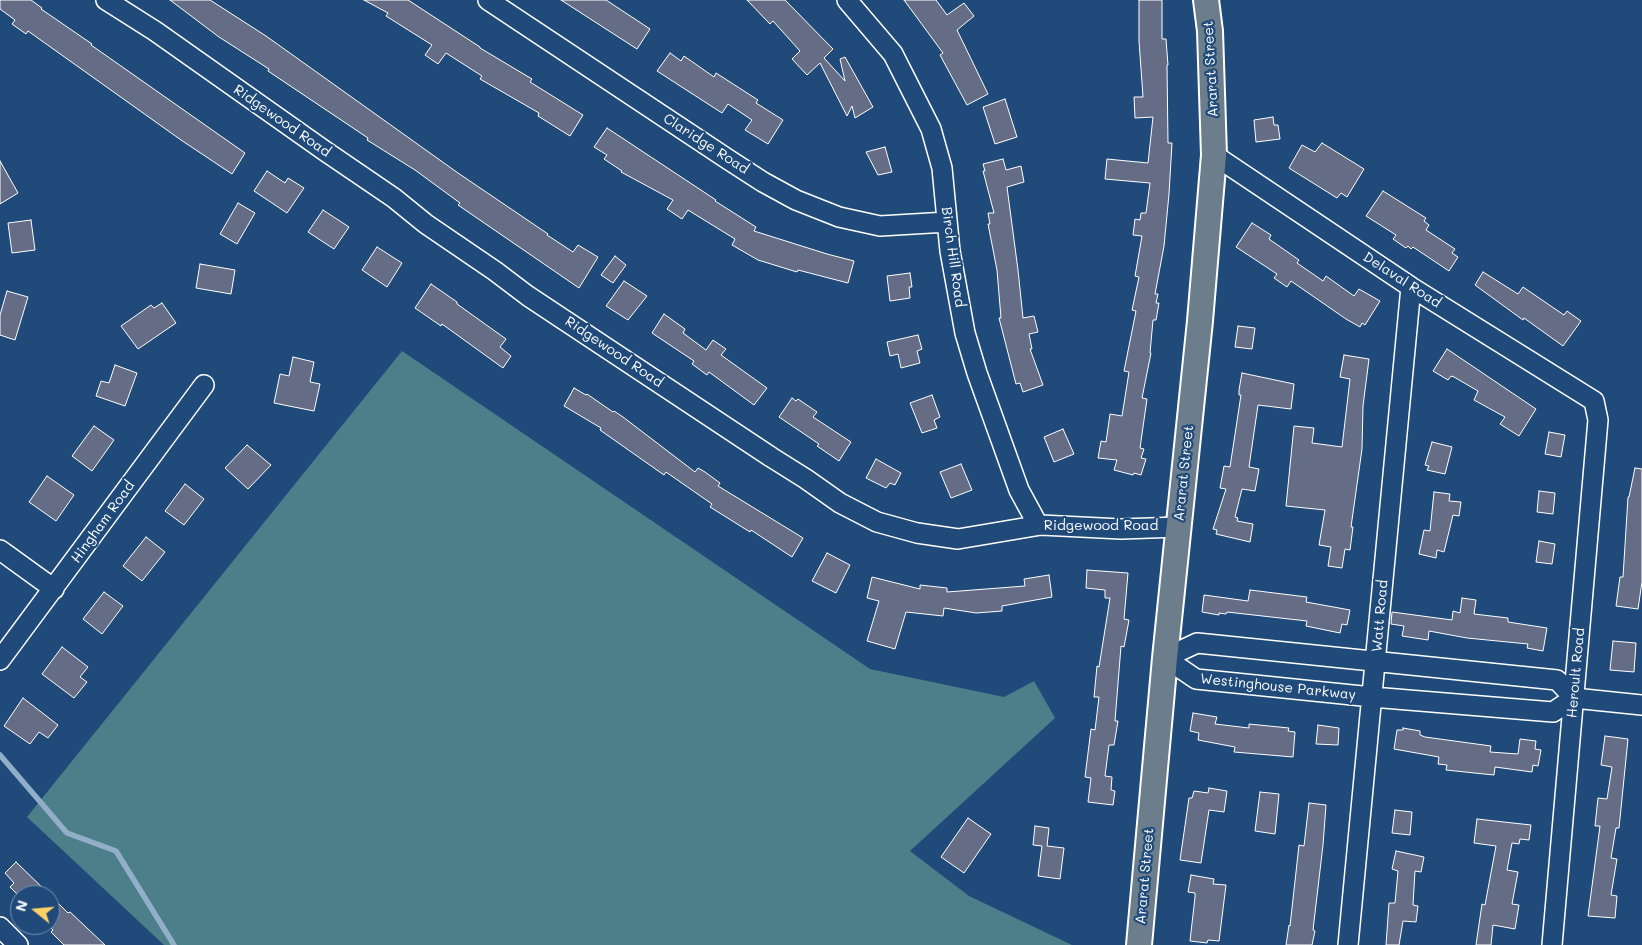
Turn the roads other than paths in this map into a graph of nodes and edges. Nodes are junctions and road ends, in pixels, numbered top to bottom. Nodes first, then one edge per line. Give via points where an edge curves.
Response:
1 (106, 0) edge
2 (488, 0) edge
3 (847, 0) edge
4 (1206, 0) edge
5 (1214, 155) junction
6 (947, 222) junction
7 (1411, 287) junction
8 (204, 385) dead end
9 (1594, 401) joint
10 (1041, 525) junction
11 (1178, 527) junction
12 (0, 550) edge
13 (54, 589) junction
14 (1165, 658) junction
15 (0, 660) edge
16 (1376, 662) junction
17 (1372, 697) junction
18 (1574, 698) junction
19 (1642, 704) edge
20 (0, 927) edge
21 (18, 945) edge
22 (1139, 945) edge
23 (1348, 945) edge
24 (1552, 945) edge

1 - 10 street, Ridgewood Road via 155,30 528,296 840,503 877,522 917,533 958,539
2 - 6 street, Claridge Road via 796,200 839,217 880,226
3 - 6 street, Birch Hill Road via 894,54 931,129 942,168
4 - 5 main road, Ararat Street via 1211,48
5 - 7 street, Delaval Road
5 - 11 main road, Ararat Street
6 - 10 street, Birch Hill Road via 965,333 977,373 1019,490 1038,526
7 - 9 street, Delaval Road
7 - 16 street, Watt Road
8 - 13 street, Hingham Road
9 - 18 street, Heroult Road via 1598,420
10 - 11 street, Ridgewood Road via 1121,529
11 - 14 main road, Ararat Street
12 - 13 street
13 - 15 street, Hingham Road
14 - 16 street via 1197,643
14 - 17 street, Westinghouse Parkway via 1196,679
14 - 22 main road, Ararat Street
16 - 17 street, Watt Road
16 - 18 street via 1557,680
17 - 18 street, Westinghouse Parkway via 1553,712
17 - 23 street, Watt Road
18 - 19 street
18 - 24 street, Heroult Road
20 - 21 street

